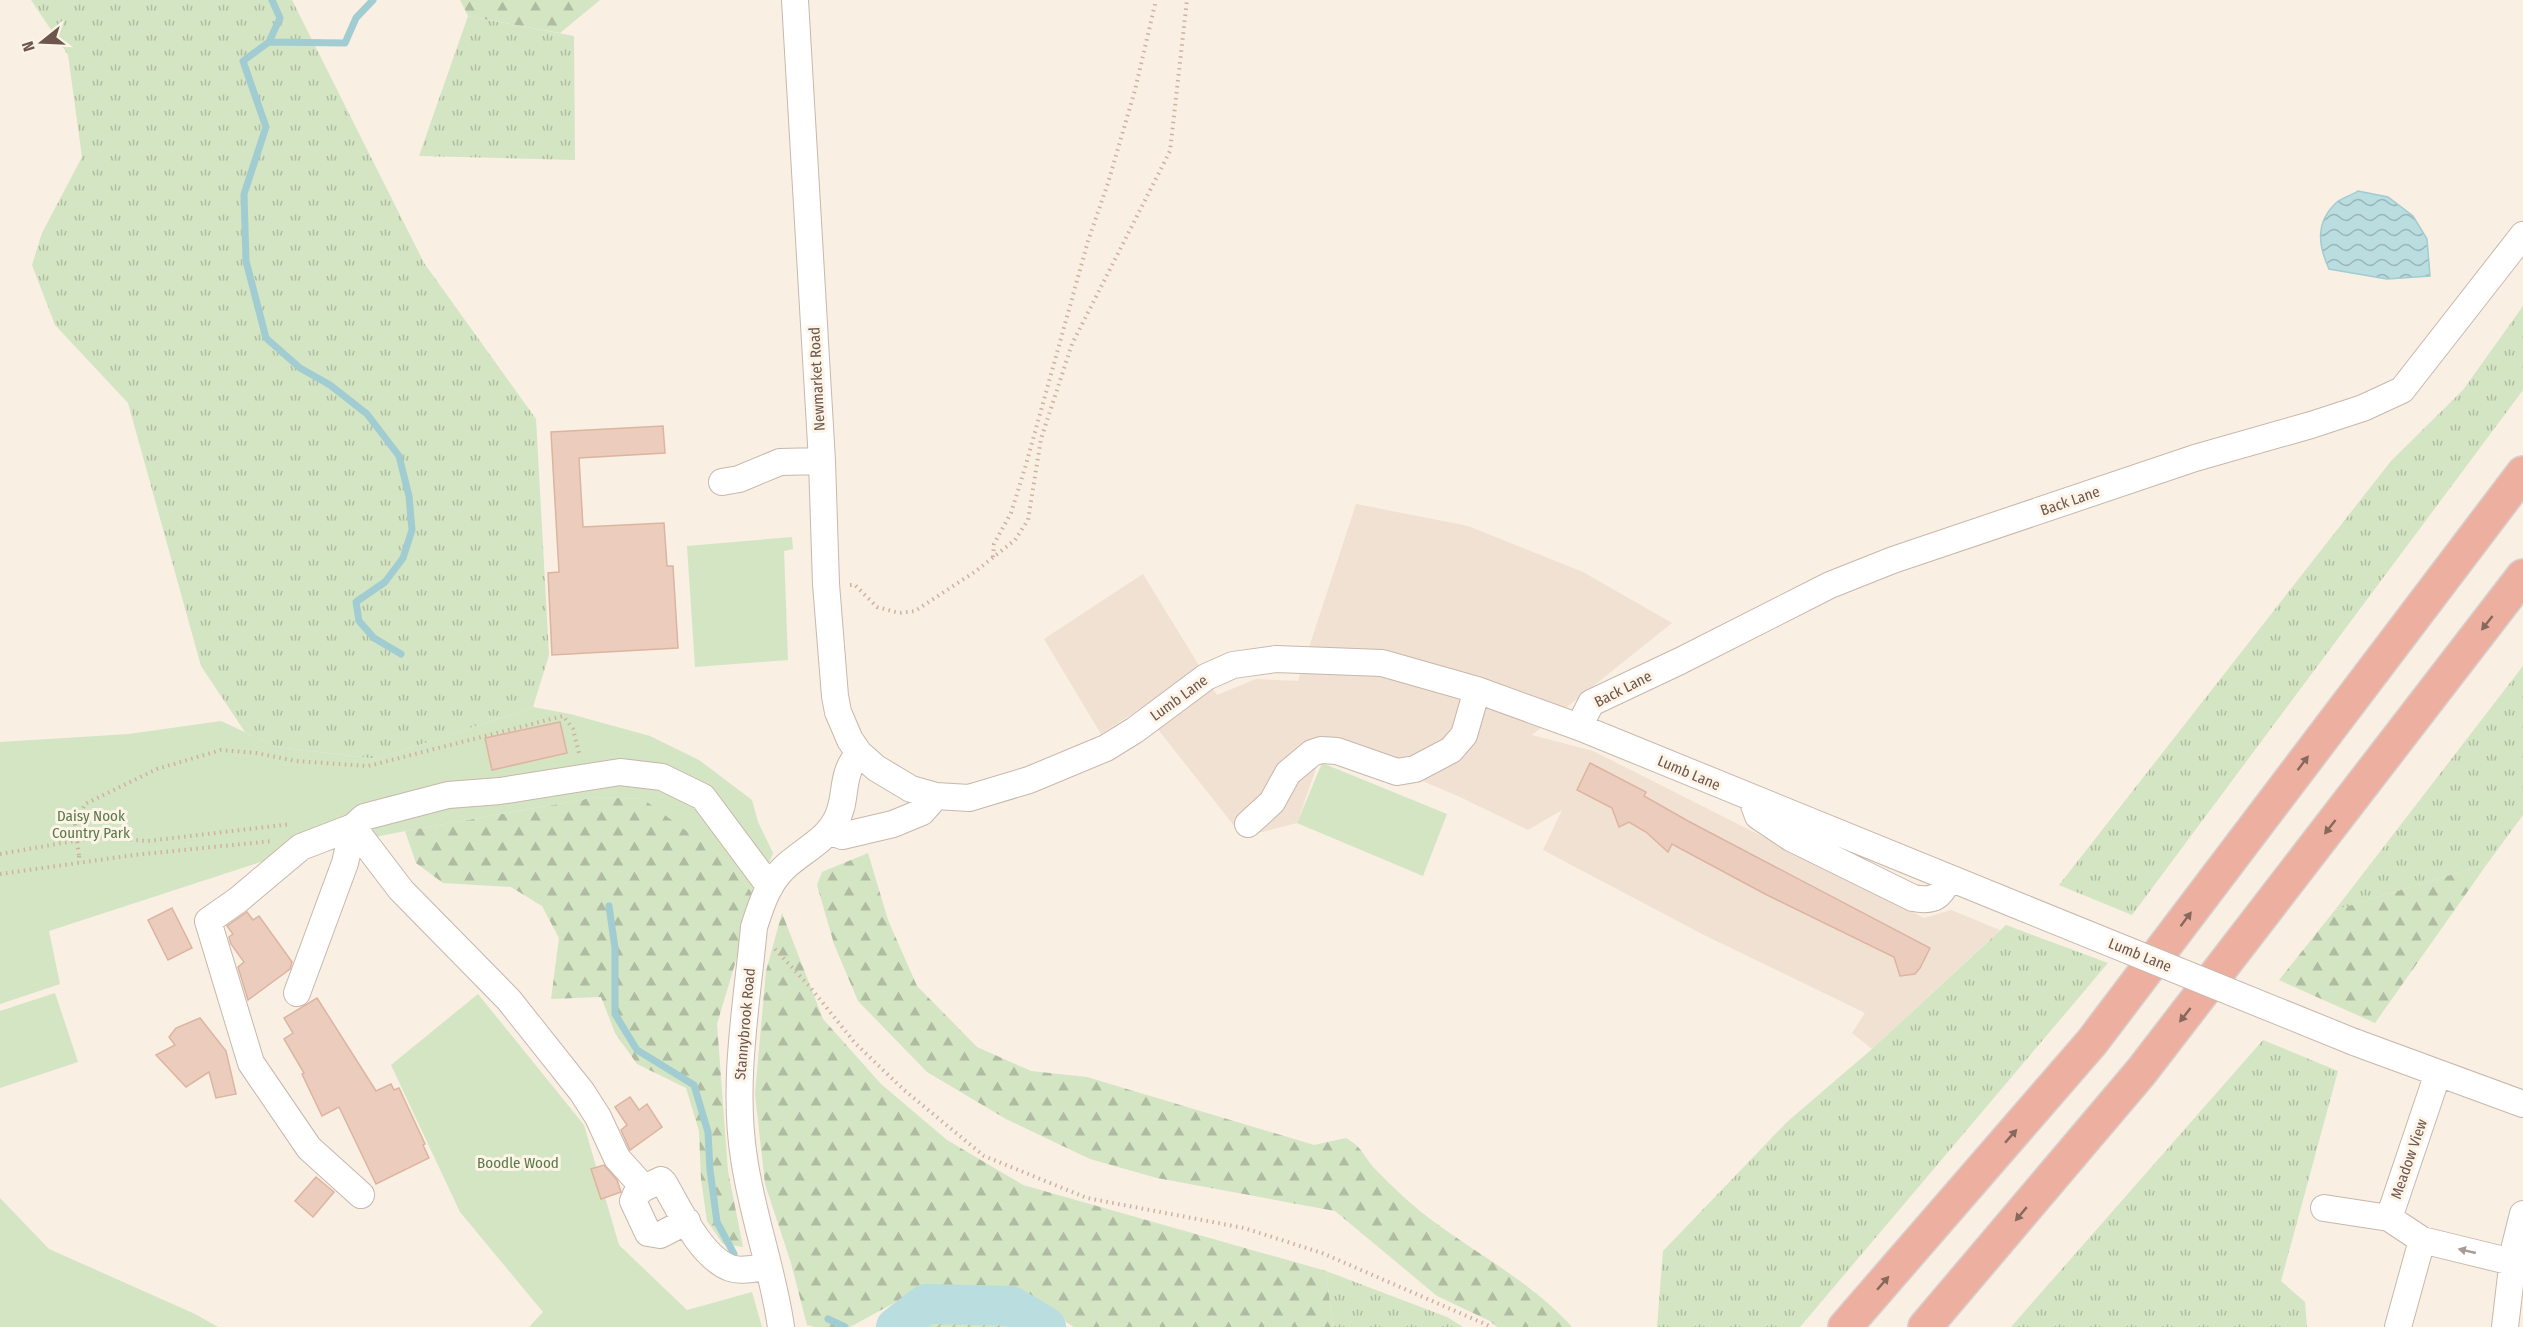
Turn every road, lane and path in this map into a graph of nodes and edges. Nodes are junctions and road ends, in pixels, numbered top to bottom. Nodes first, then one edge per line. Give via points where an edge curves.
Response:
1 (795, 0) edge
2 (1156, 0) edge
3 (1187, 0) edge
4 (2523, 235) edge
5 (822, 461) junction
6 (2523, 473) edge
7 (723, 482) dead end
8 (993, 558) junction
9 (2523, 576) edge
10 (826, 584) junction
11 (1477, 690) junction
12 (1579, 727) junction
13 (859, 753) junction
14 (585, 778) junction
15 (936, 796) junction
16 (1248, 824) dead end
17 (353, 827) junction
18 (829, 831) junction
19 (300, 835) junction
20 (0, 854) edge
21 (80, 862) junction
22 (0, 874) edge
23 (770, 887) junction
24 (754, 927) junction
25 (297, 993) dead end
26 (2438, 1073) junction
27 (2523, 1104) edge
28 (644, 1188) junction
29 (361, 1195) dead end
30 (2324, 1208) dead end
31 (2523, 1214) edge
32 (2389, 1218) junction
33 (687, 1221) junction
34 (2422, 1240) junction
35 (2512, 1262) junction
36 (767, 1268) junction
37 (2516, 1303) edge
38 (781, 1327) edge
39 (1492, 1327) edge
40 (1845, 1327) edge
41 (1925, 1327) edge
42 (2398, 1327) edge
43 (2505, 1327) edge

1 - 5 street, Newmarket Road
2 - 8 path via 1135,90 1028,457 1011,513 994,544
3 - 8 path via 1170,151 1072,344 1041,439 1028,520 1015,540
4 - 12 street, Back Lane via 2402,390 2363,408 2195,458 1830,585 1591,702
5 - 7 street via 780,462
5 - 10 street, Newmarket Road
40 -> 6 highway via 2092,1042
8 - 10 path via 915,611 899,613 877,607 855,585
9 -> 41 highway via 2141,1072
10 - 13 street, Newmarket Road via 836,704
11 - 12 street, Lumb Lane
11 - 15 street, Lumb Lane via 1382,663 1276,659 1242,662 1206,677 1135,730 1079,760 969,798
11 - 16 street via 1464,735 1451,750 1414,769 1396,772 1337,751 1312,753 1288,773 1272,802
12 - 26 street, Lumb Lane, bridge
13 - 15 street, Lumb Lane via 893,780
13 - 18 street, Stannybrook Road via 849,765 837,820
14 - 17 street via 448,795 364,817
14 - 21 path, bridge via 573,729 562,716 368,766 221,750 157,769 85,804 75,824
14 - 23 street via 620,772 662,777 703,797
15 - 18 street via 922,812 893,824 842,836
17 - 19 street
17 - 25 street via 345,863
17 - 28 street via 401,890 509,1000 582,1092 617,1158
18 - 23 street, Stannybrook Road via 783,869
19 - 20 path via 148,842 96,837
19 - 21 path
19 - 29 street via 238,900 208,921 250,1063 309,1148
21 - 22 path
23 - 24 street, Stannybrook Road
24 - 36 street, Stannybrook Road via 739,1109 743,1157
24 - 39 path via 855,1043 904,1090 984,1156 1087,1198 1244,1228 1322,1253
26 - 27 street, Lumb Lane
26 - 32 street, Meadow View
28 - 33 street via 661,1180
28 - 33 street via 633,1200 648,1233 660,1235
30 - 32 street, Meadow View
31 - 35 street
32 - 34 street, Meadow View
33 - 36 street via 701,1243 730,1268
35 -> 34 street, Meadow View
34 - 42 street
35 - 37 street
36 - 38 street, Stannybrook Road
37 - 43 street

